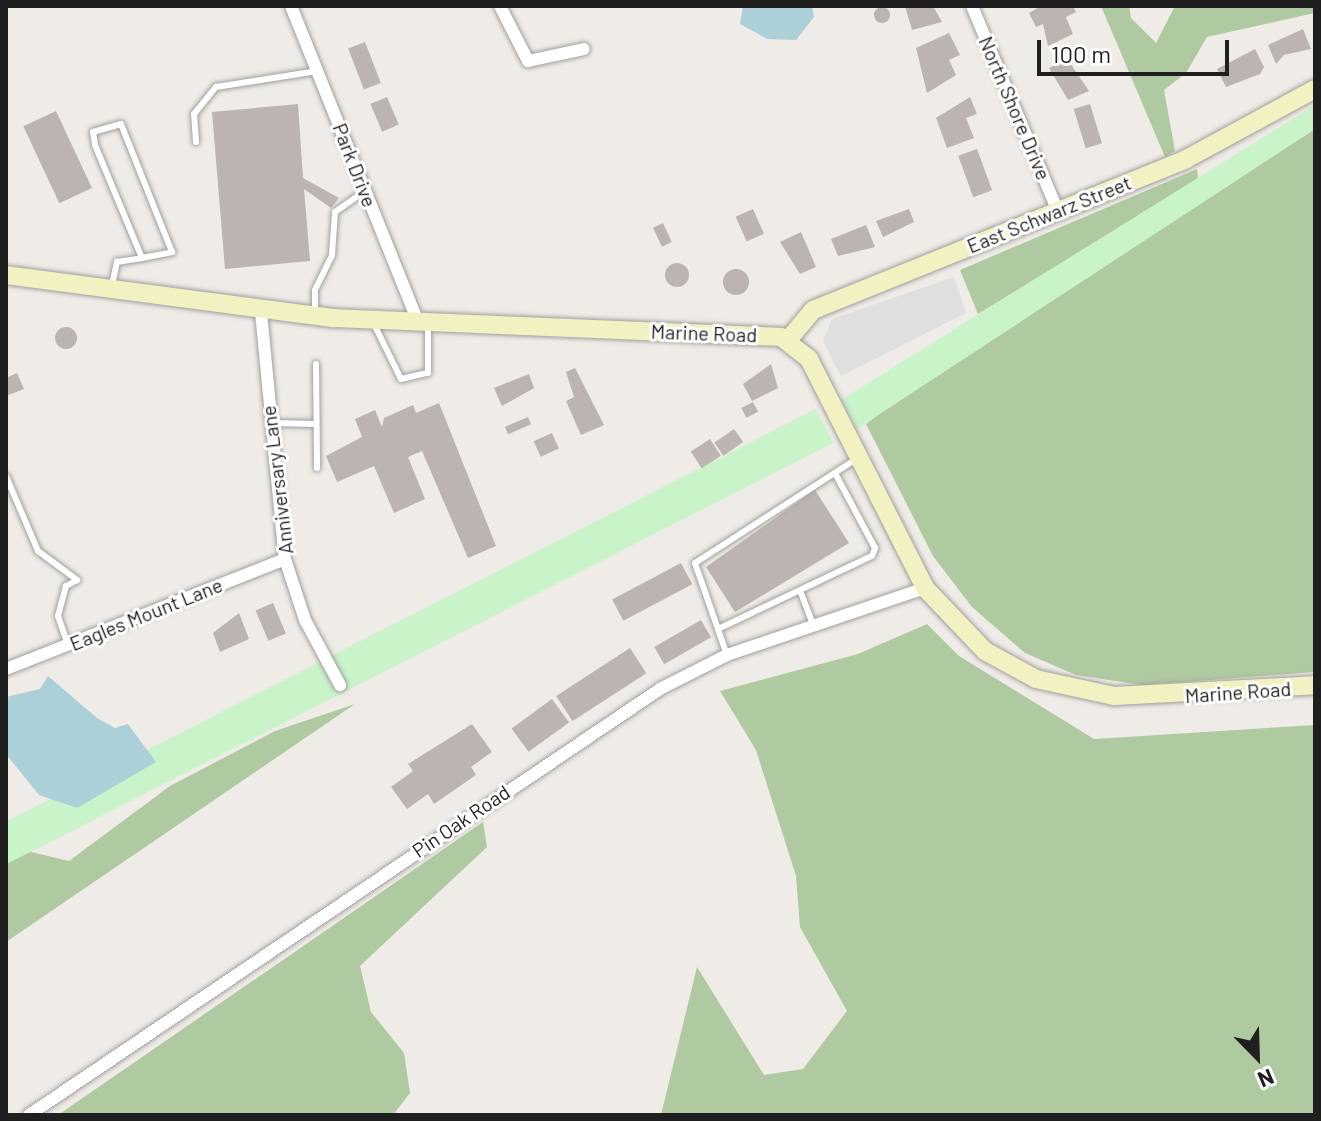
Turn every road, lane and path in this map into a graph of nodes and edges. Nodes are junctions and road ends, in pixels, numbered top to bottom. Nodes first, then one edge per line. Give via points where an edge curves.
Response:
1 (291, 6) edge
2 (500, 6) edge
3 (972, 6) edge
4 (584, 49) dead end
5 (318, 71) junction
6 (1315, 89) edge
7 (196, 142) dead end
8 (365, 191) junction
9 (1057, 209) junction
10 (142, 258) junction
11 (6, 275) edge
12 (111, 293) junction
13 (261, 312) junction
14 (315, 317) junction
15 (373, 321) junction
16 (424, 325) junction
17 (788, 340) junction
18 (316, 364) dead end
19 (269, 422) junction
20 (316, 424) junction
21 (858, 458) junction
22 (317, 468) dead end
23 (835, 473) junction
24 (6, 476) edge
25 (285, 559) junction
26 (925, 588) junction
27 (801, 593) junction
28 (813, 624) junction
29 (718, 629) junction
30 (68, 646) junction
31 (727, 655) junction
32 (6, 669) edge
33 (340, 685) dead end
34 (1315, 685) edge
35 (29, 1115) edge

1 - 5 street, Park Drive
2 - 4 street via 528,61
3 - 9 street, North Shore Drive
5 - 7 lane via 216,87 194,114
5 - 8 street, Park Drive
6 - 9 main road, East Schwarz Street via 1245,133
8 - 14 lane via 335,212
8 - 16 street, Park Drive
9 - 17 main road, East Schwarz Street via 813,310
10 - 10 lane via 172,252 121,124 93,132 95,145
10 - 12 lane via 117,262
11 - 12 main road, Marine Road
12 - 13 main road, Marine Road
13 - 14 main road, Marine Road
13 - 19 street, Anniversary Lane
14 - 15 main road, Marine Road
15 - 16 main road, Marine Road
15 - 16 lane via 401,379 428,373
16 - 17 main road, Marine Road
17 - 21 main road, Marine Road via 809,359
18 - 20 lane
19 - 20 lane
19 - 25 street, Anniversary Lane
20 - 22 lane
21 - 23 lane
21 - 26 main road, Marine Road
23 - 27 lane via 875,548
23 - 29 lane via 695,563
24 - 30 lane via 38,551 77,580 66,586 58,616
25 - 30 street, Eagles Mount Lane
25 - 33 street, Anniversary Lane via 305,620
26 - 28 street, Pin Oak Road
26 - 34 main road, Marine Road via 985,651 1061,687 1152,698
27 - 28 lane
27 - 29 lane
28 - 31 street, Pin Oak Road
29 - 31 lane
30 - 32 street, Eagles Mount Lane
31 - 35 street, Pin Oak Road via 660,689 506,790

